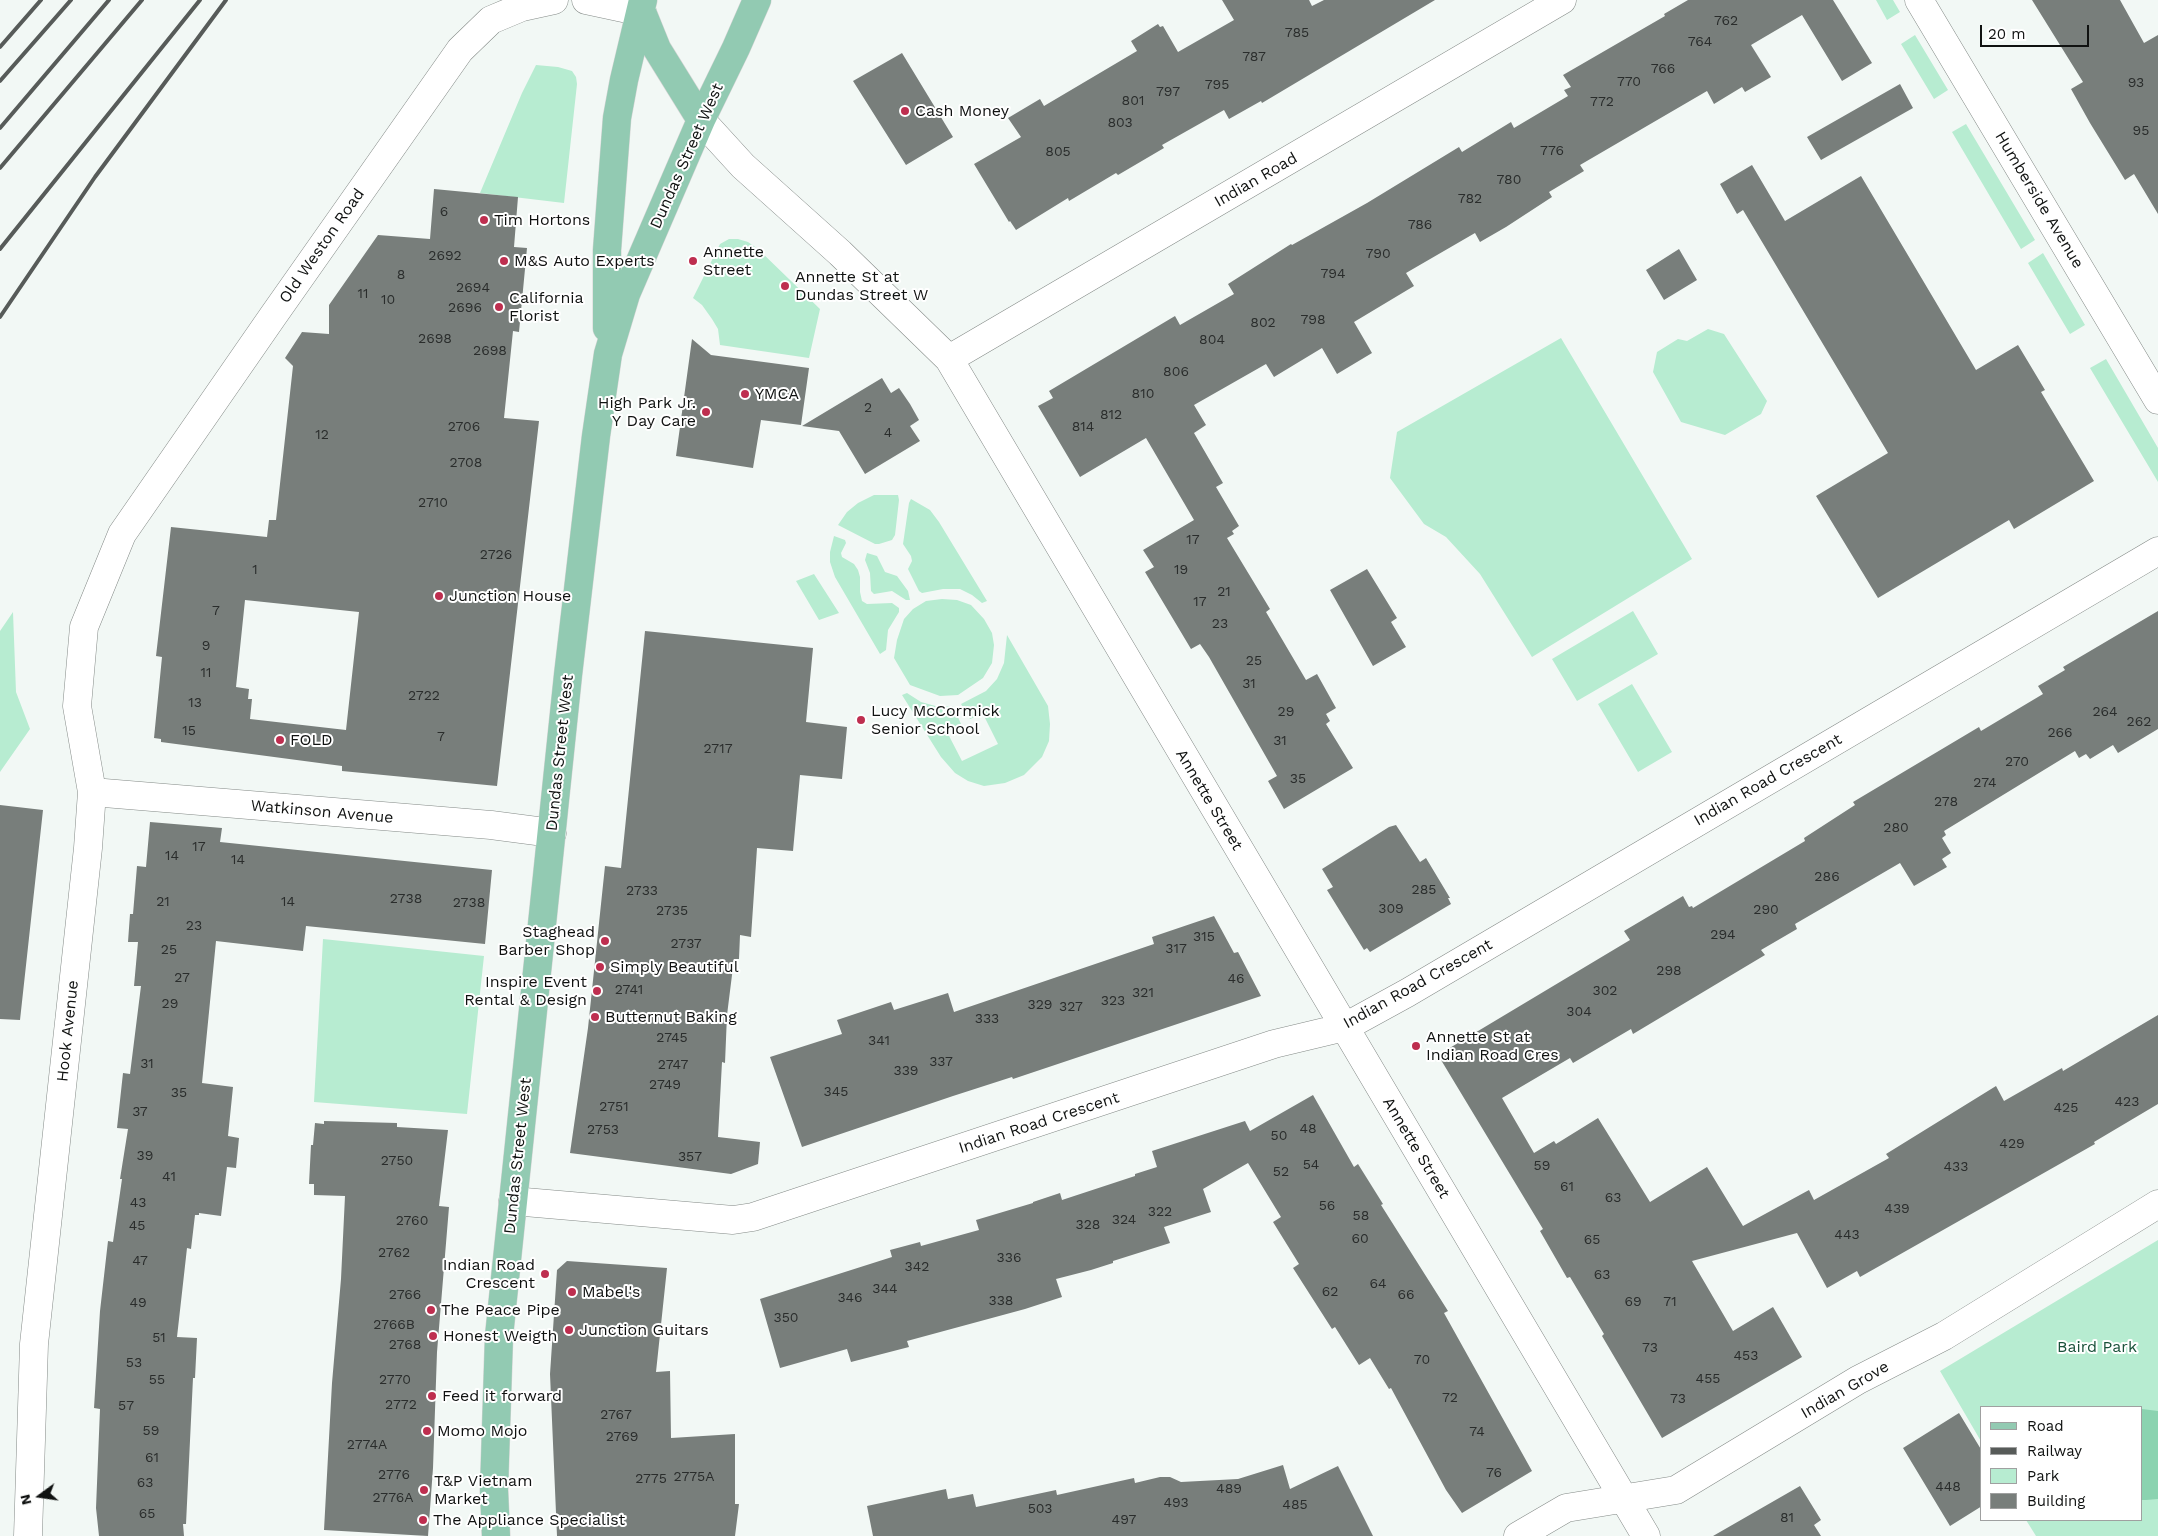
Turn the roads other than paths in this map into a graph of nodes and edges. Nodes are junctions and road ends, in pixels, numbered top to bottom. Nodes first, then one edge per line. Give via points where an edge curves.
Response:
1 (554, 0) edge
2 (586, 0) edge
3 (757, 0) edge
4 (1562, 0) edge
5 (1919, 0) edge
6 (642, 6) edge
7 (701, 120) junction
8 (608, 354) junction
9 (949, 360) junction
10 (2158, 400) edge
11 (122, 534) joint
12 (2158, 551) edge
13 (92, 792) junction
14 (552, 833) junction
15 (1344, 1027) junction
16 (513, 1201) junction
17 (2158, 1204) edge
18 (1623, 1498) junction
19 (28, 1536) edge
20 (496, 1536) edge
21 (1518, 1536) edge
22 (1646, 1536) edge

1 - 11 street, Old Weston Road via 522,7 491,20 460,50
2 - 6 street
3 - 7 main road, Dundas Street West
4 - 9 street, Indian Road
5 - 10 street, Humberside Avenue
6 - 7 main road via 657,49
6 - 8 main road via 617,118 607,250
7 - 8 main road, Dundas Street West via 626,294
7 - 9 street, Annette Street via 743,166 840,253
8 - 14 main road, Dundas Street West
9 - 15 street, Annette Street
11 - 13 street, Hook Avenue via 84,627 77,706
12 - 15 street, Indian Road Crescent via 1416,988
13 - 14 street, Watkinson Avenue via 491,825
13 - 19 street, Hook Avenue via 34,1344
14 - 16 main road, Dundas Street West
15 - 16 street, Indian Road Crescent via 1274,1044 753,1218 733,1220
15 - 18 street, Annette Street
16 - 20 main road, Dundas Street West via 499,1336 494,1490
17 - 18 street, Indian Grove via 1944,1336 1858,1380 1676,1490
18 - 21 street, Indian Grove via 1566,1508
18 - 22 street, Annette Street

